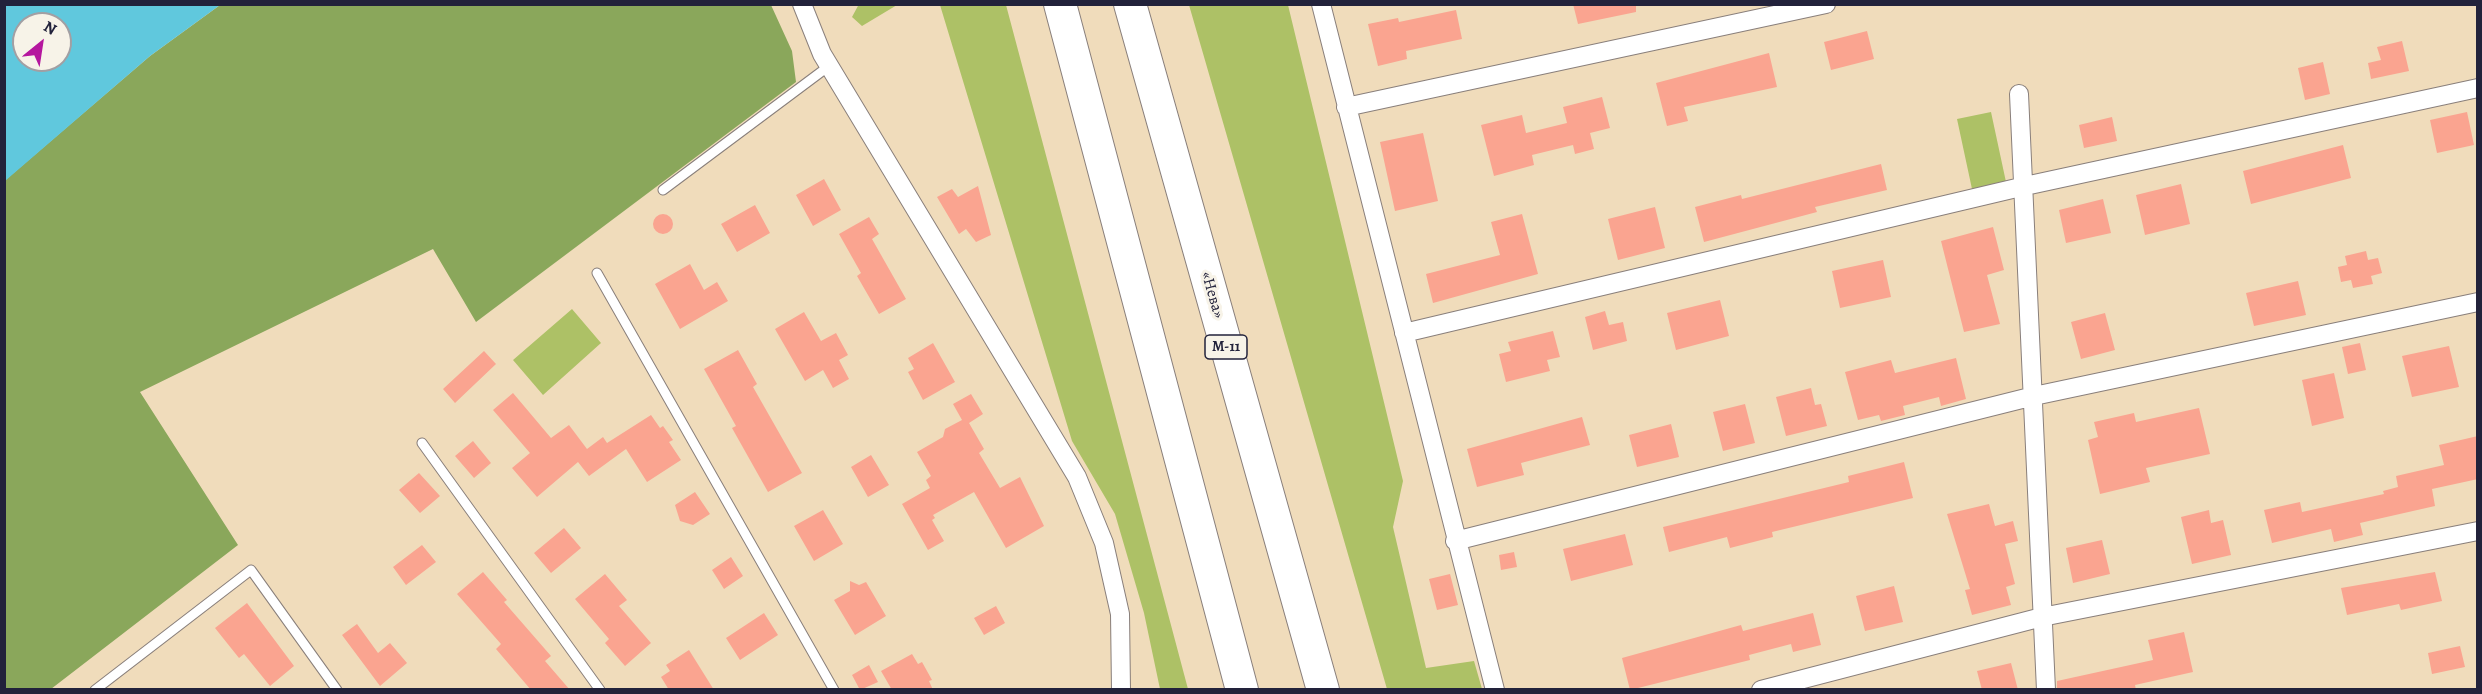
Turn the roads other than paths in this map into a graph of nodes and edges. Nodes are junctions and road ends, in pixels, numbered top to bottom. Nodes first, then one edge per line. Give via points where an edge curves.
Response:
1 (802, 4) edge
2 (1060, 4) edge
3 (1130, 4) edge
4 (1321, 4) edge
5 (1826, 4) edge
6 (829, 66) junction
7 (2478, 88) edge
8 (2019, 94) dead end
9 (1346, 107) junction
10 (2025, 186) junction
11 (663, 190) dead end
12 (597, 273) dead end
13 (2478, 302) edge
14 (1404, 333) junction
15 (2034, 396) junction
16 (422, 443) dead end
17 (2478, 531) edge
18 (1455, 541) junction
19 (2042, 618) junction
20 (95, 690) edge
21 (337, 690) edge
22 (600, 690) edge
23 (834, 690) edge
24 (1121, 690) edge
25 (1242, 690) edge
26 (1323, 690) edge
27 (1495, 690) edge
28 (1761, 690) edge
29 (2046, 690) edge

1 - 6 street
2 - 25 highway
3 - 26 highway, «Нева» / М-11
4 - 9 street
5 - 9 street
6 - 11 lane
6 - 24 street via 1077,477 1104,543 1120,614
7 - 10 street
8 - 10 street
9 - 14 street
10 - 14 street
10 - 15 street
12 - 23 lane
13 - 15 street
14 - 18 street
15 - 18 street
15 - 19 street
16 - 22 lane
17 - 19 street
18 - 27 street
19 - 28 street
19 - 29 street
20 - 21 lane via 251,570

